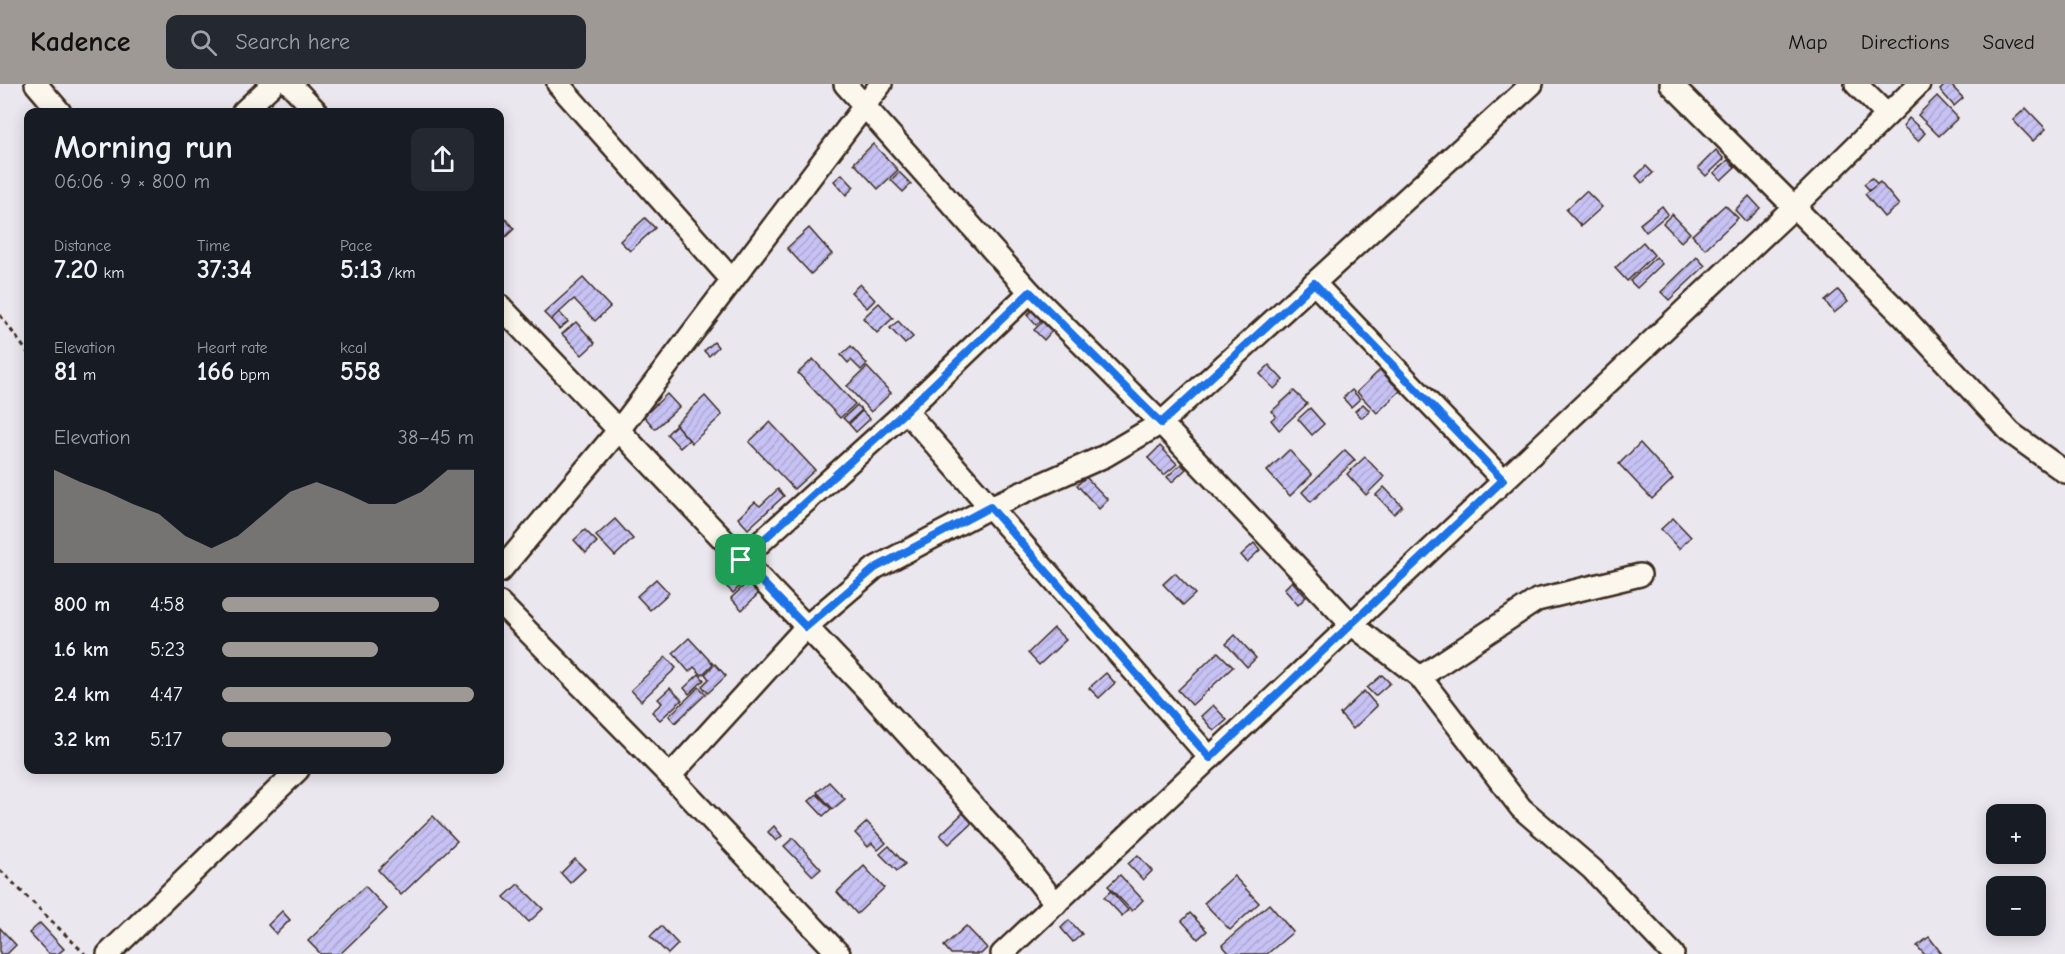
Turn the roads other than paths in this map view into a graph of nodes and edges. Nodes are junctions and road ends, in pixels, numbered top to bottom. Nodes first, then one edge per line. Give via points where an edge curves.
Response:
1 (36, 84) edge
2 (273, 84) edge
3 (290, 84) edge
4 (558, 84) edge
5 (845, 84) edge
6 (881, 84) edge
7 (1532, 84) edge
8 (1671, 84) edge
9 (1856, 84) edge
10 (1919, 84) edge
11 (865, 104) junction
12 (57, 108) edge
13 (247, 108) edge
14 (313, 108) edge
15 (1887, 115) junction
16 (1793, 208) junction
17 (732, 280) junction
18 (1314, 283) junction
19 (1030, 292) junction
20 (504, 310) edge
21 (906, 411) junction
22 (1161, 423) junction
23 (618, 431) junction
24 (2065, 472) edge
25 (1503, 480) junction
26 (990, 507) junction
27 (741, 560) junction
28 (504, 566) edge
29 (1640, 575) dead end
30 (504, 607) edge
31 (1350, 624) junction
32 (806, 627) junction
33 (1420, 677) junction
34 (1210, 758) junction
35 (294, 774) edge
36 (670, 776) junction
37 (1056, 904) junction
38 (108, 954) edge
39 (839, 954) edge
40 (1002, 954) edge
41 (1673, 954) edge

1 - 12 street
2 - 13 street
3 - 14 street
4 - 17 street
5 - 11 street
6 - 11 street
7 - 18 street
8 - 16 street
9 - 15 street
10 - 15 street
11 - 17 street
11 - 19 street
15 - 16 street
16 - 24 street via 1902,315 2011,433
16 - 25 street
17 - 23 street
18 - 22 street
18 - 25 street
19 - 21 street
19 - 22 street
20 - 23 street
21 - 26 street
21 - 27 street
22 - 26 street via 1105,456
22 - 31 street
23 - 27 street
23 - 28 street
25 - 31 street
26 - 32 street via 875,568
26 - 34 street
27 - 32 street
29 - 33 street via 1537,600
30 - 36 street
31 - 33 street
31 - 34 street
32 - 36 street
32 - 37 street via 1015,852
33 - 41 street via 1521,808 1592,869
34 - 37 street
35 - 38 street
36 - 39 street
37 - 40 street

